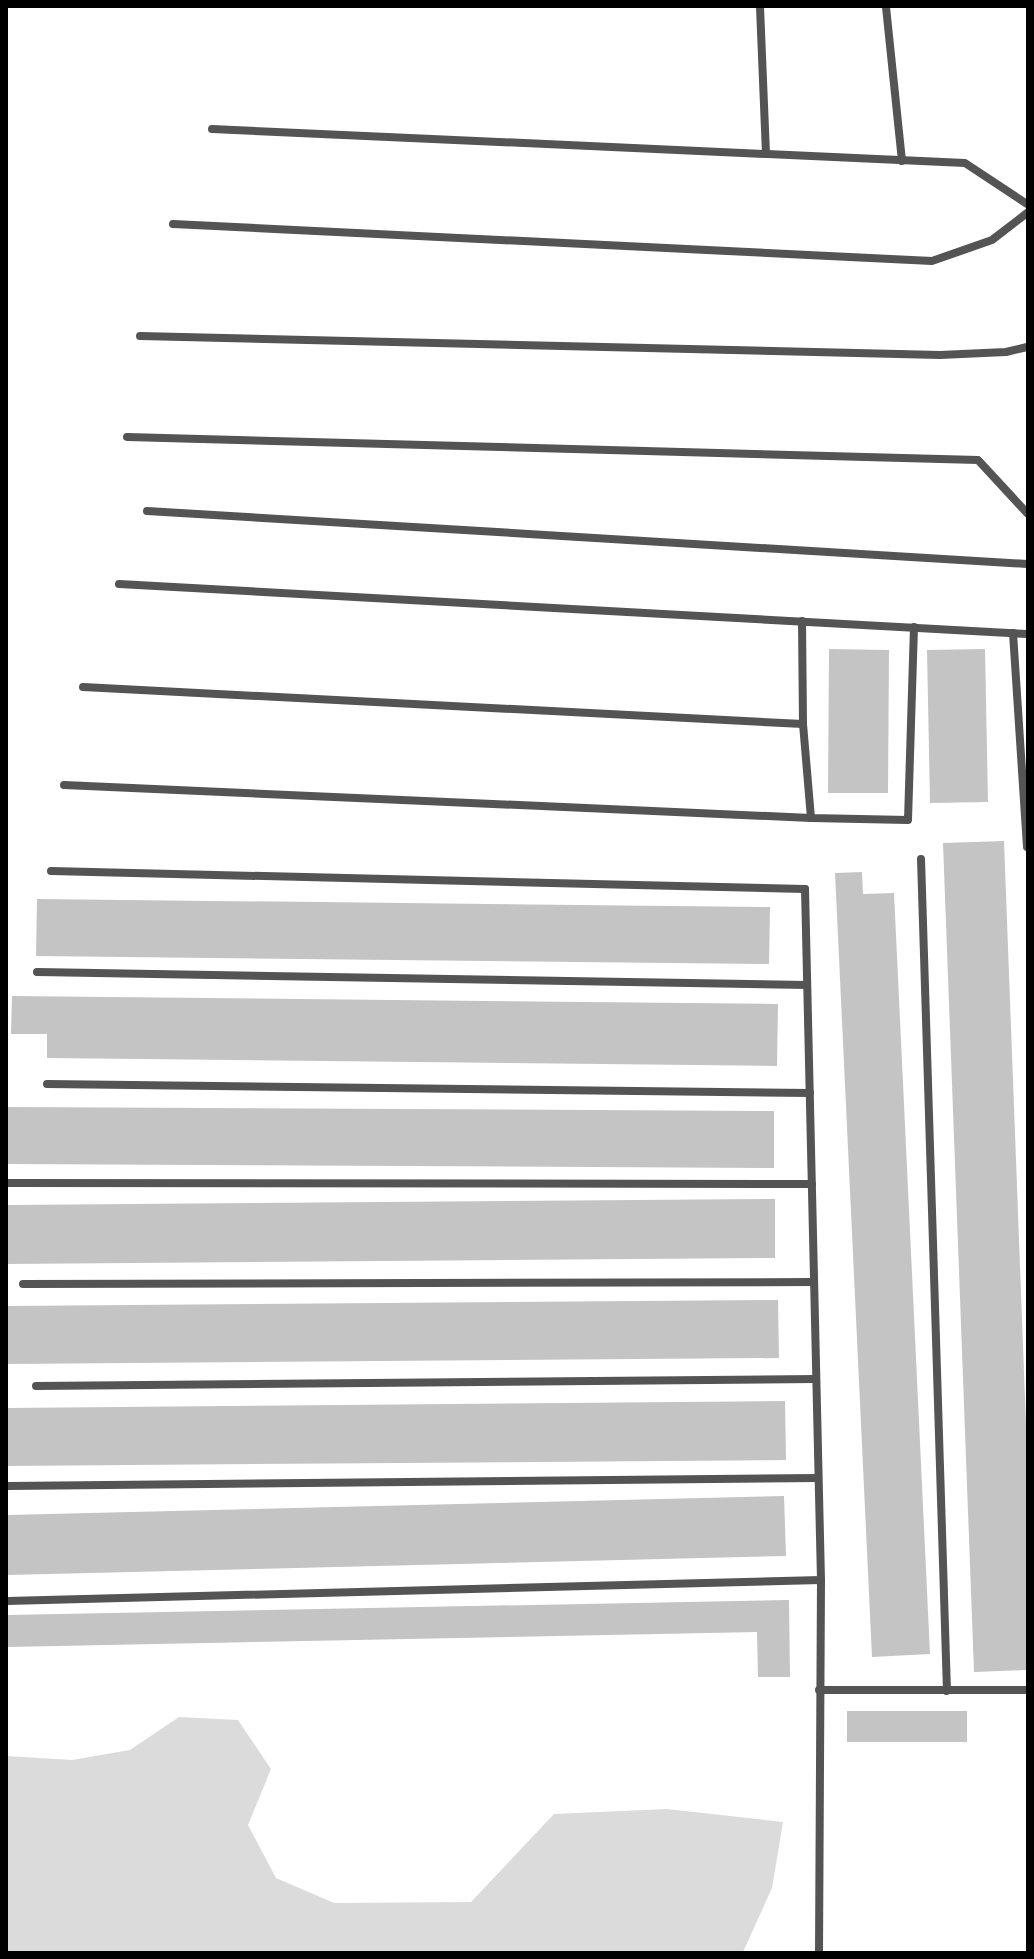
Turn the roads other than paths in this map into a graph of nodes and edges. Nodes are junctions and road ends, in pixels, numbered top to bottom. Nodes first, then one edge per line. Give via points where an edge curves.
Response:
1 (760, 7) edge
2 (886, 7) edge
3 (212, 129) dead end
4 (766, 154) junction
5 (902, 161) junction
6 (1027, 204) edge
7 (1027, 212) edge
8 (173, 224) dead end
9 (140, 336) dead end
10 (1027, 347) edge
11 (126, 437) dead end
12 (148, 512) dead end
13 (1027, 513) edge
14 (1027, 564) edge
15 (119, 584) dead end
16 (802, 621) junction
17 (914, 627) junction
18 (1013, 633) junction
19 (1027, 634) edge
20 (83, 687) dead end
21 (803, 724) junction
22 (64, 785) dead end
23 (811, 818) junction
24 (1027, 847) edge
25 (921, 859) dead end
26 (51, 871) dead end
27 (37, 972) dead end
28 (807, 985) junction
29 (47, 1084) dead end
30 (810, 1093) junction
31 (7, 1183) edge
32 (812, 1184) junction
33 (814, 1282) junction
34 (23, 1284) dead end
35 (816, 1379) junction
36 (36, 1386) dead end
37 (818, 1478) junction
38 (8, 1486) dead end
39 (821, 1580) junction
40 (7, 1601) edge
41 (819, 1690) junction
42 (1027, 1690) edge
43 (947, 1691) junction
44 (819, 1952) edge

1 - 4 street
2 - 5 street
3 - 4 street
4 - 5 street
5 - 6 street via 965,163
7 - 8 street via 992,240 932,261
9 - 10 street via 940,355 1006,352
11 - 13 street via 978,460
12 - 14 street
15 - 16 street
16 - 17 street
16 - 21 street
17 - 18 street
17 - 23 street via 908,820
18 - 19 street
18 - 24 street
20 - 21 street
21 - 23 street
22 - 23 street
25 - 43 street
26 - 28 street via 805,889
27 - 28 street
28 - 30 street
29 - 30 street
30 - 32 street
31 - 32 street
32 - 33 street
33 - 34 street
33 - 35 street
35 - 36 street
35 - 37 street
37 - 38 street
37 - 39 street
39 - 40 street
39 - 41 street
41 - 43 street
41 - 44 street
42 - 43 street

